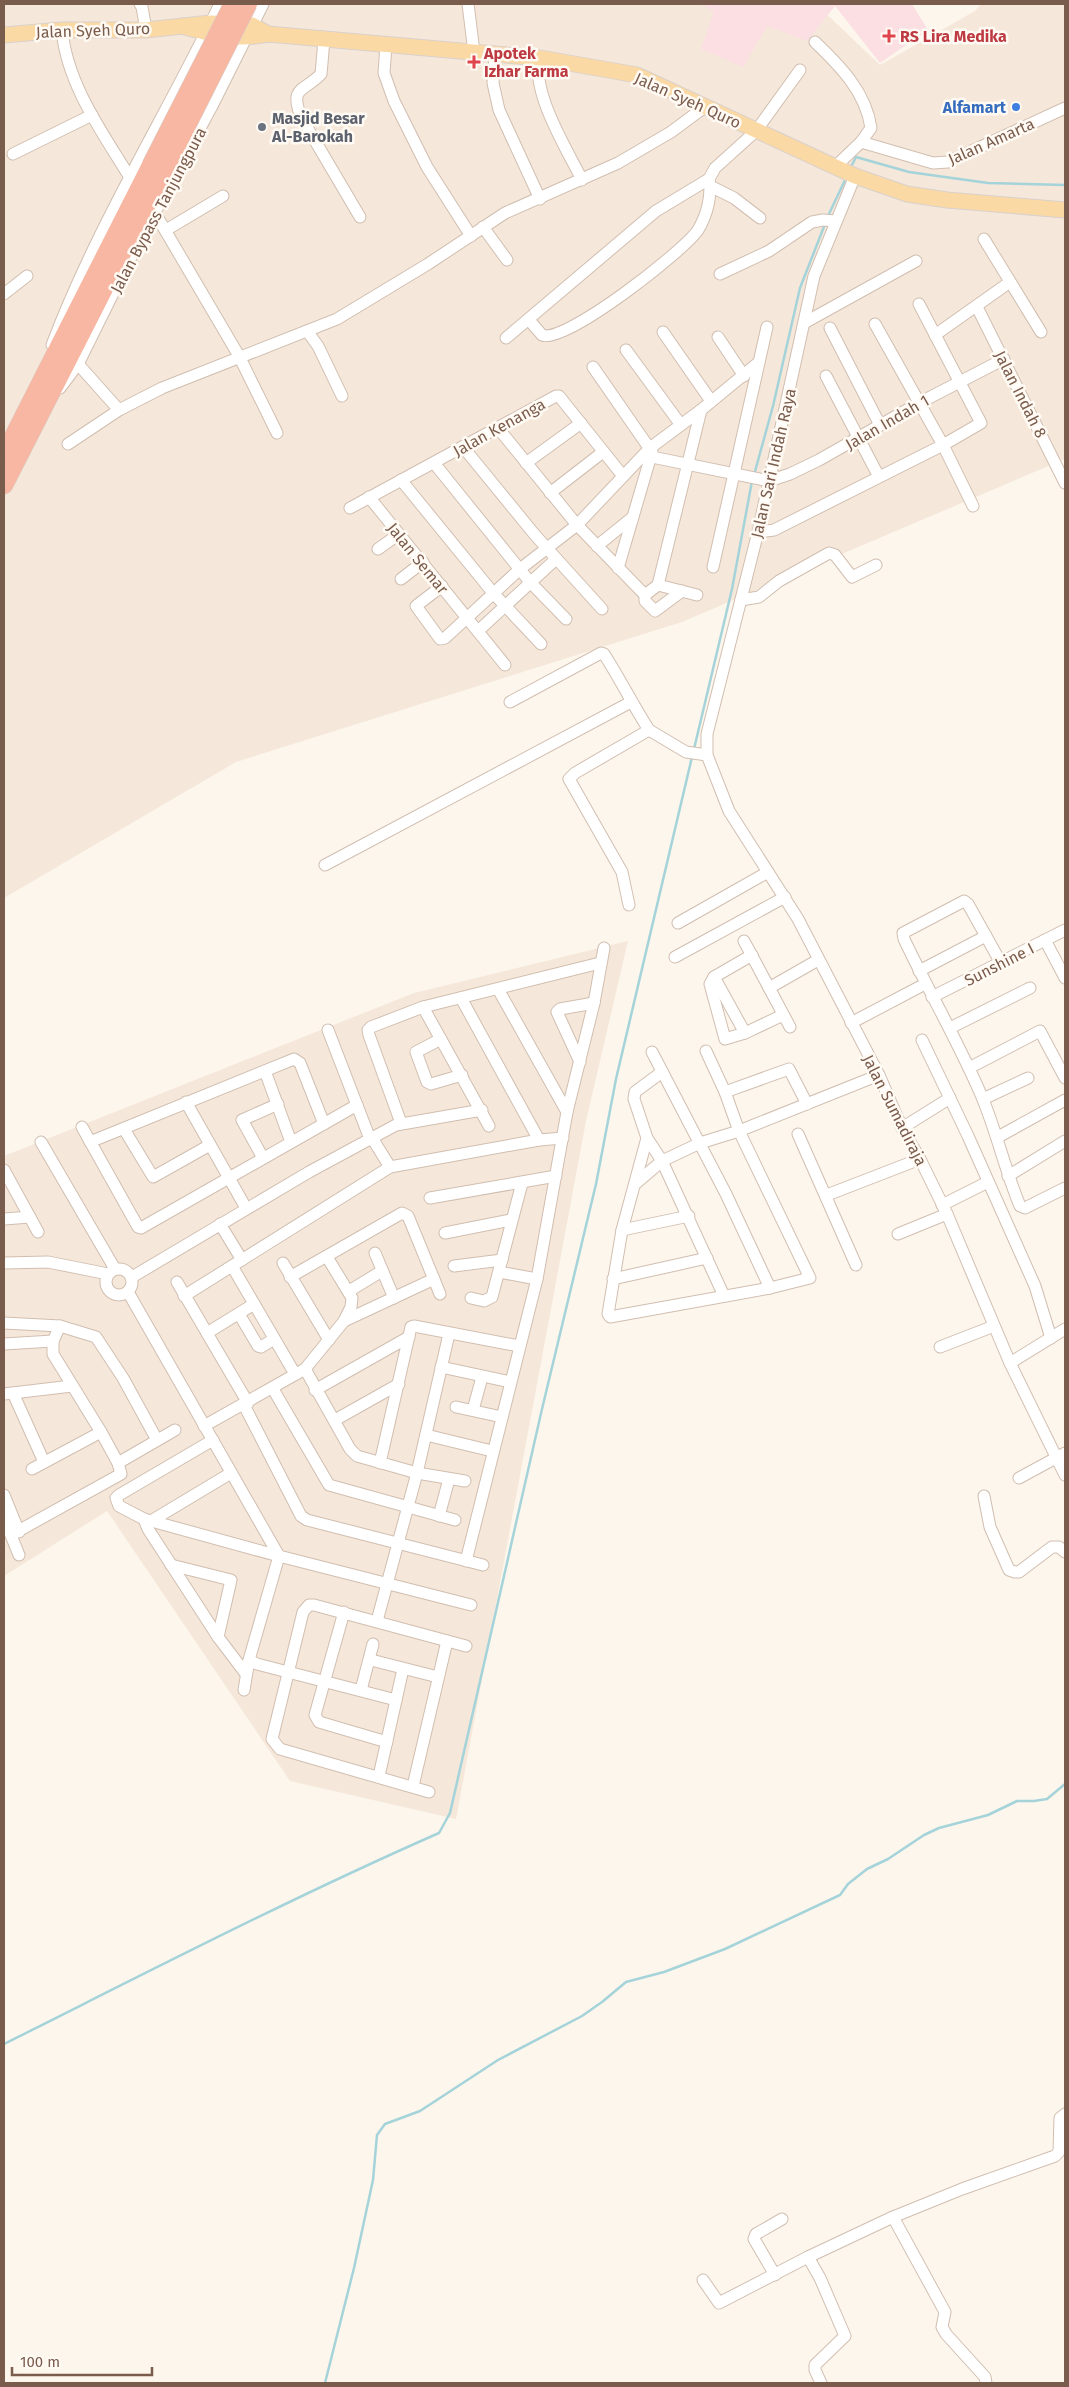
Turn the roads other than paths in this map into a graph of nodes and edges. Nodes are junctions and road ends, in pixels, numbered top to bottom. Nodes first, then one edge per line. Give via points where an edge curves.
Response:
1 (140, 4) edge
2 (220, 4) edge
3 (233, 4) edge
4 (248, 4) edge
5 (263, 4) edge
6 (468, 4) edge
7 (208, 28) junction
8 (62, 30) junction
9 (146, 30) junction
10 (249, 32) junction
11 (4, 35) edge
12 (324, 40) junction
13 (815, 42) dead end
14 (386, 45) junction
15 (474, 52) junction
16 (496, 54) junction
17 (540, 58) junction
18 (800, 70) dead end
19 (706, 106) junction
20 (1065, 108) edge
21 (92, 115) junction
22 (756, 131) junction
23 (861, 142) junction
24 (13, 154) dead end
25 (158, 167) junction
26 (846, 172) junction
27 (130, 176) junction
28 (582, 180) junction
29 (710, 183) junction
30 (223, 196) dead end
31 (540, 199) junction
32 (1065, 210) edge
33 (156, 213) junction
34 (360, 216) dead end
35 (760, 218) dead end
36 (830, 220) junction
37 (484, 227) junction
38 (166, 230) junction
39 (471, 236) junction
40 (984, 239) dead end
41 (507, 260) dead end
42 (916, 262) dead end
43 (720, 274) dead end
44 (28, 276) dead end
45 (1010, 282) junction
46 (4, 294) edge
47 (919, 304) dead end
48 (977, 307) junction
49 (529, 320) junction
50 (804, 323) junction
51 (876, 324) dead end
52 (767, 327) dead end
53 (830, 328) dead end
54 (307, 332) junction
55 (662, 332) dead end
56 (1041, 332) dead end
57 (935, 335) junction
58 (718, 337) dead end
59 (506, 338) dead end
60 (626, 350) dead end
61 (239, 356) junction
62 (1004, 359) junction
63 (758, 363) junction
64 (78, 364) junction
65 (593, 367) dead end
66 (744, 376) junction
67 (826, 376) dead end
68 (960, 381) junction
69 (342, 396) dead end
70 (711, 401) junction
71 (919, 403) junction
72 (36, 406) junction
73 (119, 410) junction
74 (701, 410) junction
75 (580, 423) junction
76 (681, 425) junction
77 (880, 425) junction
78 (498, 428) junction
79 (277, 433) dead end
80 (858, 439) junction
81 (68, 444) dead end
82 (943, 445) junction
83 (464, 447) junction
84 (603, 452) junction
85 (651, 453) junction
86 (4, 455) edge
87 (434, 463) junction
88 (526, 463) junction
89 (689, 464) junction
90 (740, 474) junction
91 (623, 476) junction
92 (878, 476) junction
93 (401, 480) junction
94 (766, 480) junction
95 (1065, 482) edge
96 (4, 485) edge
97 (550, 493) junction
98 (370, 497) junction
99 (973, 506) dead end
100 (350, 508) dead end
101 (633, 517) junction
102 (577, 524) junction
103 (758, 532) junction
104 (399, 534) junction
105 (597, 546) junction
106 (546, 548) junction
107 (378, 549) dead end
108 (556, 559) junction
109 (423, 562) junction
110 (876, 565) dead end
111 (713, 567) dead end
112 (618, 568) junction
113 (520, 569) junction
114 (401, 579) dead end
115 (530, 582) junction
116 (658, 585) junction
117 (442, 586) junction
118 (682, 591) junction
119 (494, 594) junction
120 (646, 595) junction
121 (698, 595) dead end
122 (740, 600) junction
123 (505, 606) junction
124 (602, 609) dead end
125 (467, 618) junction
126 (566, 619) dead end
127 (478, 631) junction
128 (541, 644) dead end
129 (505, 664) dead end
130 (510, 702) dead end
131 (631, 702) junction
132 (649, 730) junction
133 (703, 754) junction
134 (325, 865) dead end
135 (768, 872) junction
136 (785, 897) junction
137 (629, 905) dead end
138 (678, 924) dead end
139 (1065, 930) edge
140 (986, 936) junction
141 (744, 940) dead end
142 (1045, 940) junction
143 (604, 948) dead end
144 (752, 955) junction
145 (674, 957) dead end
146 (818, 960) junction
147 (1001, 963) junction
148 (600, 964) junction
149 (919, 971) junction
150 (714, 976) junction
151 (1065, 978) edge
152 (925, 984) junction
153 (769, 988) junction
154 (1030, 988) dead end
155 (498, 989) junction
156 (932, 997) junction
157 (461, 998) junction
158 (594, 1003) junction
159 (423, 1008) junction
160 (783, 1015) junction
161 (851, 1023) junction
162 (790, 1027) dead end
163 (950, 1028) junction
164 (328, 1030) dead end
165 (744, 1033) junction
166 (441, 1039) junction
167 (922, 1040) dead end
168 (706, 1051) dead end
169 (652, 1052) dead end
170 (580, 1062) junction
171 (969, 1068) junction
172 (265, 1071) junction
173 (662, 1072) junction
174 (462, 1076) junction
175 (879, 1076) junction
176 (1028, 1078) dead end
177 (1065, 1078) edge
178 (725, 1092) junction
179 (950, 1098) junction
180 (983, 1099) junction
181 (1065, 1100) edge
182 (186, 1102) junction
183 (278, 1104) junction
184 (807, 1104) junction
185 (357, 1105) junction
186 (482, 1110) junction
187 (567, 1112) junction
188 (401, 1123) junction
189 (324, 1124) junction
190 (490, 1126) dead end
191 (82, 1127) dead end
192 (124, 1128) junction
193 (902, 1128) junction
194 (739, 1131) junction
195 (798, 1134) dead end
196 (998, 1137) junction
197 (371, 1138) junction
198 (563, 1138) junction
199 (647, 1138) junction
200 (539, 1140) junction
201 (1065, 1141) edge
202 (41, 1142) dead end
203 (90, 1142) junction
204 (291, 1142) junction
205 (700, 1143) junction
206 (210, 1144) junction
207 (263, 1158) junction
208 (920, 1159) junction
209 (662, 1161) junction
210 (390, 1167) junction
211 (4, 1170) edge
212 (556, 1176) junction
213 (1008, 1176) junction
214 (229, 1178) junction
215 (988, 1182) junction
216 (522, 1183) junction
217 (635, 1184) junction
218 (1065, 1188) edge
219 (827, 1195) junction
220 (430, 1198) dead end
221 (246, 1208) junction
222 (944, 1210) junction
223 (689, 1216) junction
224 (30, 1217) junction
225 (4, 1219) edge
226 (511, 1220) junction
227 (220, 1224) junction
228 (622, 1230) junction
229 (38, 1232) dead end
230 (445, 1233) dead end
231 (898, 1234) dead end
232 (375, 1253) dead end
233 (327, 1257) junction
234 (707, 1258) junction
235 (502, 1260) junction
236 (4, 1263) edge
237 (237, 1263) junction
238 (283, 1263) dead end
239 (454, 1266) dead end
240 (856, 1266) dead end
241 (4, 1271) edge
242 (382, 1271) junction
243 (499, 1272) junction
244 (110, 1274) junction
245 (132, 1277) junction
246 (290, 1277) junction
247 (434, 1279) junction
248 (537, 1279) junction
249 (613, 1279) junction
250 (177, 1282) dead end
251 (770, 1288) junction
252 (350, 1291) junction
253 (128, 1292) junction
254 (440, 1294) dead end
255 (184, 1296) junction
256 (724, 1296) junction
257 (394, 1298) junction
258 (471, 1298) dead end
259 (254, 1304) junction
260 (238, 1314) junction
261 (344, 1321) junction
262 (4, 1322) edge
263 (60, 1326) junction
264 (994, 1326) junction
265 (1065, 1329) edge
266 (206, 1333) junction
267 (449, 1334) junction
268 (409, 1337) junction
269 (1051, 1338) junction
270 (274, 1339) junction
271 (329, 1340) junction
272 (53, 1341) junction
273 (4, 1344) edge
274 (519, 1346) junction
275 (940, 1348) dead end
276 (1010, 1363) junction
277 (441, 1367) junction
278 (300, 1372) junction
279 (482, 1377) junction
280 (510, 1382) junction
281 (399, 1384) junction
282 (72, 1386) junction
283 (273, 1389) junction
284 (315, 1390) junction
285 (9, 1394) edge
286 (246, 1404) junction
287 (456, 1407) dead end
288 (473, 1410) junction
289 (502, 1417) junction
290 (335, 1420) junction
291 (204, 1426) junction
292 (175, 1430) dead end
293 (101, 1432) junction
294 (426, 1435) junction
295 (157, 1440) junction
296 (213, 1440) junction
297 (492, 1451) junction
298 (1061, 1456) edge
299 (44, 1462) junction
300 (118, 1463) junction
301 (380, 1463) junction
302 (32, 1469) dead end
303 (231, 1473) junction
304 (417, 1473) junction
305 (1065, 1475) edge
306 (1019, 1478) dead end
307 (449, 1479) junction
308 (465, 1481) dead end
309 (4, 1495) edge
310 (984, 1496) dead end
311 (408, 1507) junction
312 (439, 1516) junction
313 (4, 1518) edge
314 (147, 1520) junction
315 (455, 1520) dead end
316 (15, 1534) junction
317 (398, 1545) junction
318 (1065, 1552) edge
319 (19, 1555) dead end
320 (279, 1556) junction
321 (466, 1561) junction
322 (171, 1565) junction
323 (482, 1565) dead end
324 (388, 1583) junction
325 (471, 1605) dead end
326 (344, 1612) junction
327 (377, 1621) junction
328 (218, 1637) junction
329 (446, 1641) junction
330 (373, 1644) dead end
331 (466, 1646) dead end
332 (249, 1660) junction
333 (370, 1660) junction
334 (403, 1669) junction
335 (288, 1672) junction
336 (246, 1674) junction
337 (438, 1677) junction
338 (324, 1681) junction
339 (244, 1690) dead end
340 (361, 1690) junction
341 (396, 1700) junction
342 (387, 1742) junction
343 (379, 1776) junction
344 (414, 1786) junction
345 (429, 1792) dead end
346 (1065, 2114) edge
347 (893, 2217) junction
348 (782, 2219) dead end
349 (808, 2257) junction
350 (775, 2275) junction
351 (703, 2280) dead end
352 (821, 2383) edge
353 (986, 2383) edge

1 - 9 street
2 - 7 street, Jalan Bypass Tanjungpura
3 - 25 highway, Jalan Bypass Tanjungpura, bridge
4 - 25 highway, Jalan Bypass Tanjungpura, bridge
5 - 10 street, Jalan Bypass Tanjungpura
6 - 15 street
7 - 9 main road, Jalan Syeh Quro via 182,26
7 - 10 main road, Jalan Syeh Quro
7 - 27 street, Jalan Bypass Tanjungpura
8 - 9 main road, Jalan Syeh Quro
8 - 11 main road, Jalan Syeh Quro
8 - 21 street via 70,68
10 - 12 main road, Jalan Syeh Quro
10 - 33 street, Jalan Bypass Tanjungpura
12 - 14 main road, Jalan Syeh Quro
12 - 34 street via 321,74 300,89 297,106
13 - 23 street via 860,92 869,112 871,128
14 - 15 main road, Jalan Syeh Quro
14 - 39 street via 384,72 394,101 427,167
15 - 16 main road, Jalan Syeh Quro
16 - 17 main road, Jalan Syeh Quro
16 - 31 street via 493,83 499,110
17 - 19 main road, Jalan Syeh Quro via 637,75
17 - 28 street via 539,77 547,106
18 - 22 street
19 - 22 main road, Jalan Syeh Quro
19 - 28 street via 644,148
20 - 23 street, Jalan Amarta via 940,164
21 - 24 street
21 - 27 street
22 - 26 main road, Jalan Syeh Quro
22 - 29 street via 715,168
23 - 26 street
25 - 72 highway, Jalan Bypass Tanjungpura
26 - 32 main road, Jalan Syeh Quro via 906,194
26 - 36 street, Jalan Sari Indah Raya
27 - 72 street, Jalan Bypass Tanjungpura via 67,304
28 - 31 street
29 - 35 street
29 - 49 street via 656,211
29 - 49 street via 708,208 694,235 630,290 554,336 542,334
30 - 38 street
31 - 37 street via 510,211
33 - 38 street
33 - 64 street, Jalan Bypass Tanjungpura
36 - 43 street via 812,222 769,250
36 - 50 street, Jalan Sari Indah Raya
37 - 39 street
37 - 41 street
38 - 61 street
39 - 54 street via 367,302
40 - 45 street
42 - 50 street
44 - 46 street
45 - 48 street
45 - 56 street
47 - 57 street
48 - 57 street
48 - 62 street, Jalan Indah 8
49 - 59 street
50 - 94 street, Jalan Sari Indah Raya
51 - 71 street
52 - 63 street
53 - 77 street
54 - 61 street
54 - 69 street via 318,346
55 - 70 street
57 - 68 street
58 - 66 street
60 - 76 street
61 - 73 street
61 - 79 street
62 - 68 street, Jalan Indah 1
62 - 95 street, Jalan Indah 8
63 - 66 street
63 - 90 street
64 - 72 street, Jalan Bypass Tanjungpura
64 - 73 street
65 - 85 street
66 - 70 street
67 - 80 street
68 - 71 street, Jalan Indah 1
68 - 82 street via 981,422
70 - 74 street
71 - 77 street, Jalan Indah 1
71 - 82 street
72 - 86 highway, Jalan Bypass Tanjungpura
72 - 96 highway, Jalan Bypass Tanjungpura
73 - 81 street
74 - 76 street
74 - 89 street
75 - 78 street, Jalan Kenanga via 556,396
75 - 84 street, Jalan Kenanga
75 - 88 street
76 - 85 street
77 - 80 street, Jalan Indah 1
78 - 83 street, Jalan Kenanga
78 - 88 street
80 - 92 street
80 - 94 street, Jalan Indah 1 via 790,474
82 - 92 street
82 - 99 street
83 - 87 street, Jalan Kenanga
83 - 106 street
84 - 91 street, Jalan Kenanga
84 - 97 street
85 - 89 street
85 - 91 street
85 - 101 street
87 - 93 street, Jalan Kenanga
87 - 113 street
88 - 97 street
89 - 90 street
89 - 116 street
90 - 94 street
90 - 111 street
91 - 102 street
92 - 103 street via 774,530
93 - 98 street, Jalan Kenanga
93 - 119 street
94 - 103 street, Jalan Sari Indah Raya
97 - 102 street
98 - 100 street, Jalan Kenanga
98 - 104 street, Jalan Semar
101 - 105 street
101 - 112 street
102 - 105 street
102 - 106 street
103 - 122 street, Jalan Sari Indah Raya
104 - 107 street
104 - 109 street, Jalan Semar
105 - 112 street
106 - 108 street
106 - 113 street
108 - 115 street
108 - 124 street
109 - 114 street
109 - 117 street, Jalan Semar
110 - 122 street via 852,577 835,555 829,553 779,581 759,597
112 - 120 street
113 - 115 street
113 - 119 street
115 - 123 street
115 - 126 street
116 - 118 street
116 - 120 street
117 - 125 street, Jalan Semar
117 - 125 street via 416,606 438,638 445,638
118 - 120 street via 655,611 645,601
118 - 121 street
119 - 123 street
119 - 125 street
122 - 133 street, Jalan Sari Indah Raya
123 - 127 street
123 - 128 street
125 - 127 street, Jalan Semar
127 - 129 street, Jalan Semar
130 - 131 street via 601,653 624,685
131 - 132 street
131 - 134 street
132 - 133 street via 686,752
132 - 137 street via 570,779 622,872
133 - 135 street, Jalan Sumadiraja via 729,811
135 - 136 street, Jalan Sumadiraja
135 - 138 street
136 - 145 street
136 - 146 street, Jalan Sumadiraja
139 - 142 street, Sunshine I
140 - 147 street
140 - 149 street
140 - 149 street via 964,901 905,931 904,938
141 - 144 street
142 - 147 street, Sunshine I
142 - 151 street
143 - 148 street
144 - 150 street
144 - 153 street
146 - 153 street
146 - 161 street, Jalan Sumadiraja
147 - 156 street, Sunshine I
148 - 155 street
148 - 158 street
149 - 152 street
150 - 165 street
150 - 165 street via 710,989 725,1039
152 - 156 street
152 - 161 street
153 - 160 street
154 - 163 street
155 - 157 street
155 - 187 street
156 - 163 street
157 - 159 street
157 - 200 street
158 - 170 street
158 - 170 street via 560,1009 557,1014
159 - 166 street
159 - 188 street via 368,1030
160 - 162 street
160 - 165 street
161 - 175 street, Jalan Sumadiraja
163 - 171 street
164 - 185 street
166 - 174 street
166 - 174 street via 417,1050 427,1082 431,1084
167 - 179 street
168 - 178 street
169 - 173 street
170 - 187 street
171 - 177 street via 1040,1031
171 - 180 street
172 - 182 street
172 - 183 street
172 - 189 street via 297,1060
173 - 199 street via 634,1096
173 - 205 street
174 - 186 street
175 - 184 street
175 - 193 street, Jalan Sumadiraja
176 - 180 street
178 - 184 street via 789,1069
178 - 194 street
179 - 193 street
179 - 215 street
180 - 196 street
181 - 196 street
182 - 192 street
182 - 206 street
183 - 204 street
183 - 207 street via 242,1120
184 - 194 street
185 - 189 street
185 - 197 street
186 - 188 street
186 - 190 street
187 - 198 street
188 - 197 street
189 - 204 street
191 - 203 street
192 - 203 street
192 - 206 street via 153,1177
193 - 208 street, Jalan Sumadiraja
194 - 205 street
194 - 251 street via 811,1276
195 - 219 street
196 - 213 street
197 - 210 street
197 - 221 street
198 - 200 street
198 - 212 street
199 - 209 street
199 - 217 street
200 - 210 street
201 - 213 street
202 - 244 street
203 - 214 street via 140,1227
204 - 207 street
205 - 209 street
205 - 251 street
206 - 214 street
207 - 214 street
208 - 219 street
208 - 222 street, Jalan Sumadiraja
209 - 217 street
209 - 223 street
210 - 237 street
211 - 224 street
212 - 216 street
212 - 248 street
213 - 218 street via 1022,1208
214 - 221 street
215 - 222 street
215 - 269 street via 1035,1286
216 - 220 street
216 - 226 street
217 - 228 street
219 - 240 street
221 - 227 street
222 - 231 street
222 - 264 street, Jalan Sumadiraja
223 - 228 street
223 - 234 street
224 - 225 street
224 - 229 street
226 - 230 street
226 - 235 street
227 - 237 street
227 - 245 street
228 - 249 street
232 - 242 street
233 - 246 street
233 - 247 street via 400,1213 405,1214
233 - 252 street
234 - 249 street
234 - 256 street
235 - 239 street
235 - 243 street
236 - 244 street via 48,1262
237 - 255 street
237 - 259 street
238 - 246 street
241 - 244 street via 49,1269
242 - 252 street
242 - 257 street
243 - 248 street
243 - 258 street via 492,1297 484,1301
244 - 245 street via 123,1269
244 - 253 street via 108,1289 115,1294
245 - 253 street
246 - 271 street
247 - 254 street
247 - 257 street
248 - 274 street
249 - 256 street via 608,1314 612,1318
250 - 255 street
251 - 256 street
252 - 261 street via 352,1302
253 - 291 street
255 - 266 street
257 - 261 street
259 - 260 street
259 - 270 street
260 - 266 street
260 - 270 street via 258,1346
261 - 271 street
262 - 263 street
263 - 272 street
263 - 295 street via 96,1336 124,1378
264 - 275 street
264 - 276 street, Jalan Sumadiraja
265 - 269 street
266 - 286 street
267 - 268 street via 414,1326
267 - 274 street
267 - 277 street
268 - 281 street
268 - 284 street
269 - 276 street
270 - 278 street
271 - 278 street
272 - 273 street
272 - 282 street via 53,1354
274 - 280 street
276 - 298 street, Jalan Sumadiraja
277 - 279 street
277 - 294 street
278 - 283 street
278 - 284 street
279 - 280 street
279 - 288 street
280 - 289 street
281 - 290 street
281 - 301 street
282 - 285 street
282 - 293 street
283 - 286 street
283 - 311 street via 329,1485
284 - 290 street
285 - 299 street
286 - 291 street
286 - 317 street via 301,1516
287 - 288 street
288 - 289 street
289 - 297 street
290 - 301 street via 353,1453
291 - 296 street
292 - 295 street
293 - 299 street
293 - 300 street
294 - 297 street
294 - 304 street
295 - 300 street
296 - 303 street
296 - 314 street via 118,1494 116,1502 122,1510
297 - 321 street
298 - 305 street, Jalan Sumadiraja
298 - 306 street
299 - 302 street
300 - 316 street via 119,1477
301 - 304 street
303 - 314 street
303 - 320 street
304 - 307 street
304 - 311 street
307 - 308 street
307 - 312 street
309 - 316 street
310 - 318 street via 990,1527 1009,1570 1019,1572 1052,1547
311 - 312 street
311 - 317 street
312 - 315 street
313 - 316 street
314 - 320 street
314 - 322 street via 148,1529
316 - 319 street
317 - 321 street
317 - 324 street
320 - 324 street
320 - 332 street
321 - 323 street
322 - 328 street
322 - 328 street via 231,1580
324 - 325 street
324 - 327 street
326 - 327 street
326 - 335 street via 314,1605 306,1608
326 - 338 street
327 - 329 street
328 - 336 street
329 - 331 street
329 - 337 street
330 - 333 street
332 - 335 street
332 - 336 street
333 - 334 street
333 - 340 street
334 - 337 street
334 - 341 street
335 - 338 street
335 - 343 street via 272,1739 275,1745
336 - 339 street
337 - 344 street
338 - 340 street
338 - 342 street via 315,1715 319,1722
340 - 341 street
341 - 342 street
342 - 343 street
343 - 344 street
344 - 345 street
346 - 347 street via 1060,2118 1059,2152 1055,2156
347 - 349 street
347 - 353 street via 945,2312 942,2327 985,2376
348 - 350 street via 754,2238
349 - 350 street
349 - 352 street via 845,2336 816,2365
350 - 351 street via 718,2303

